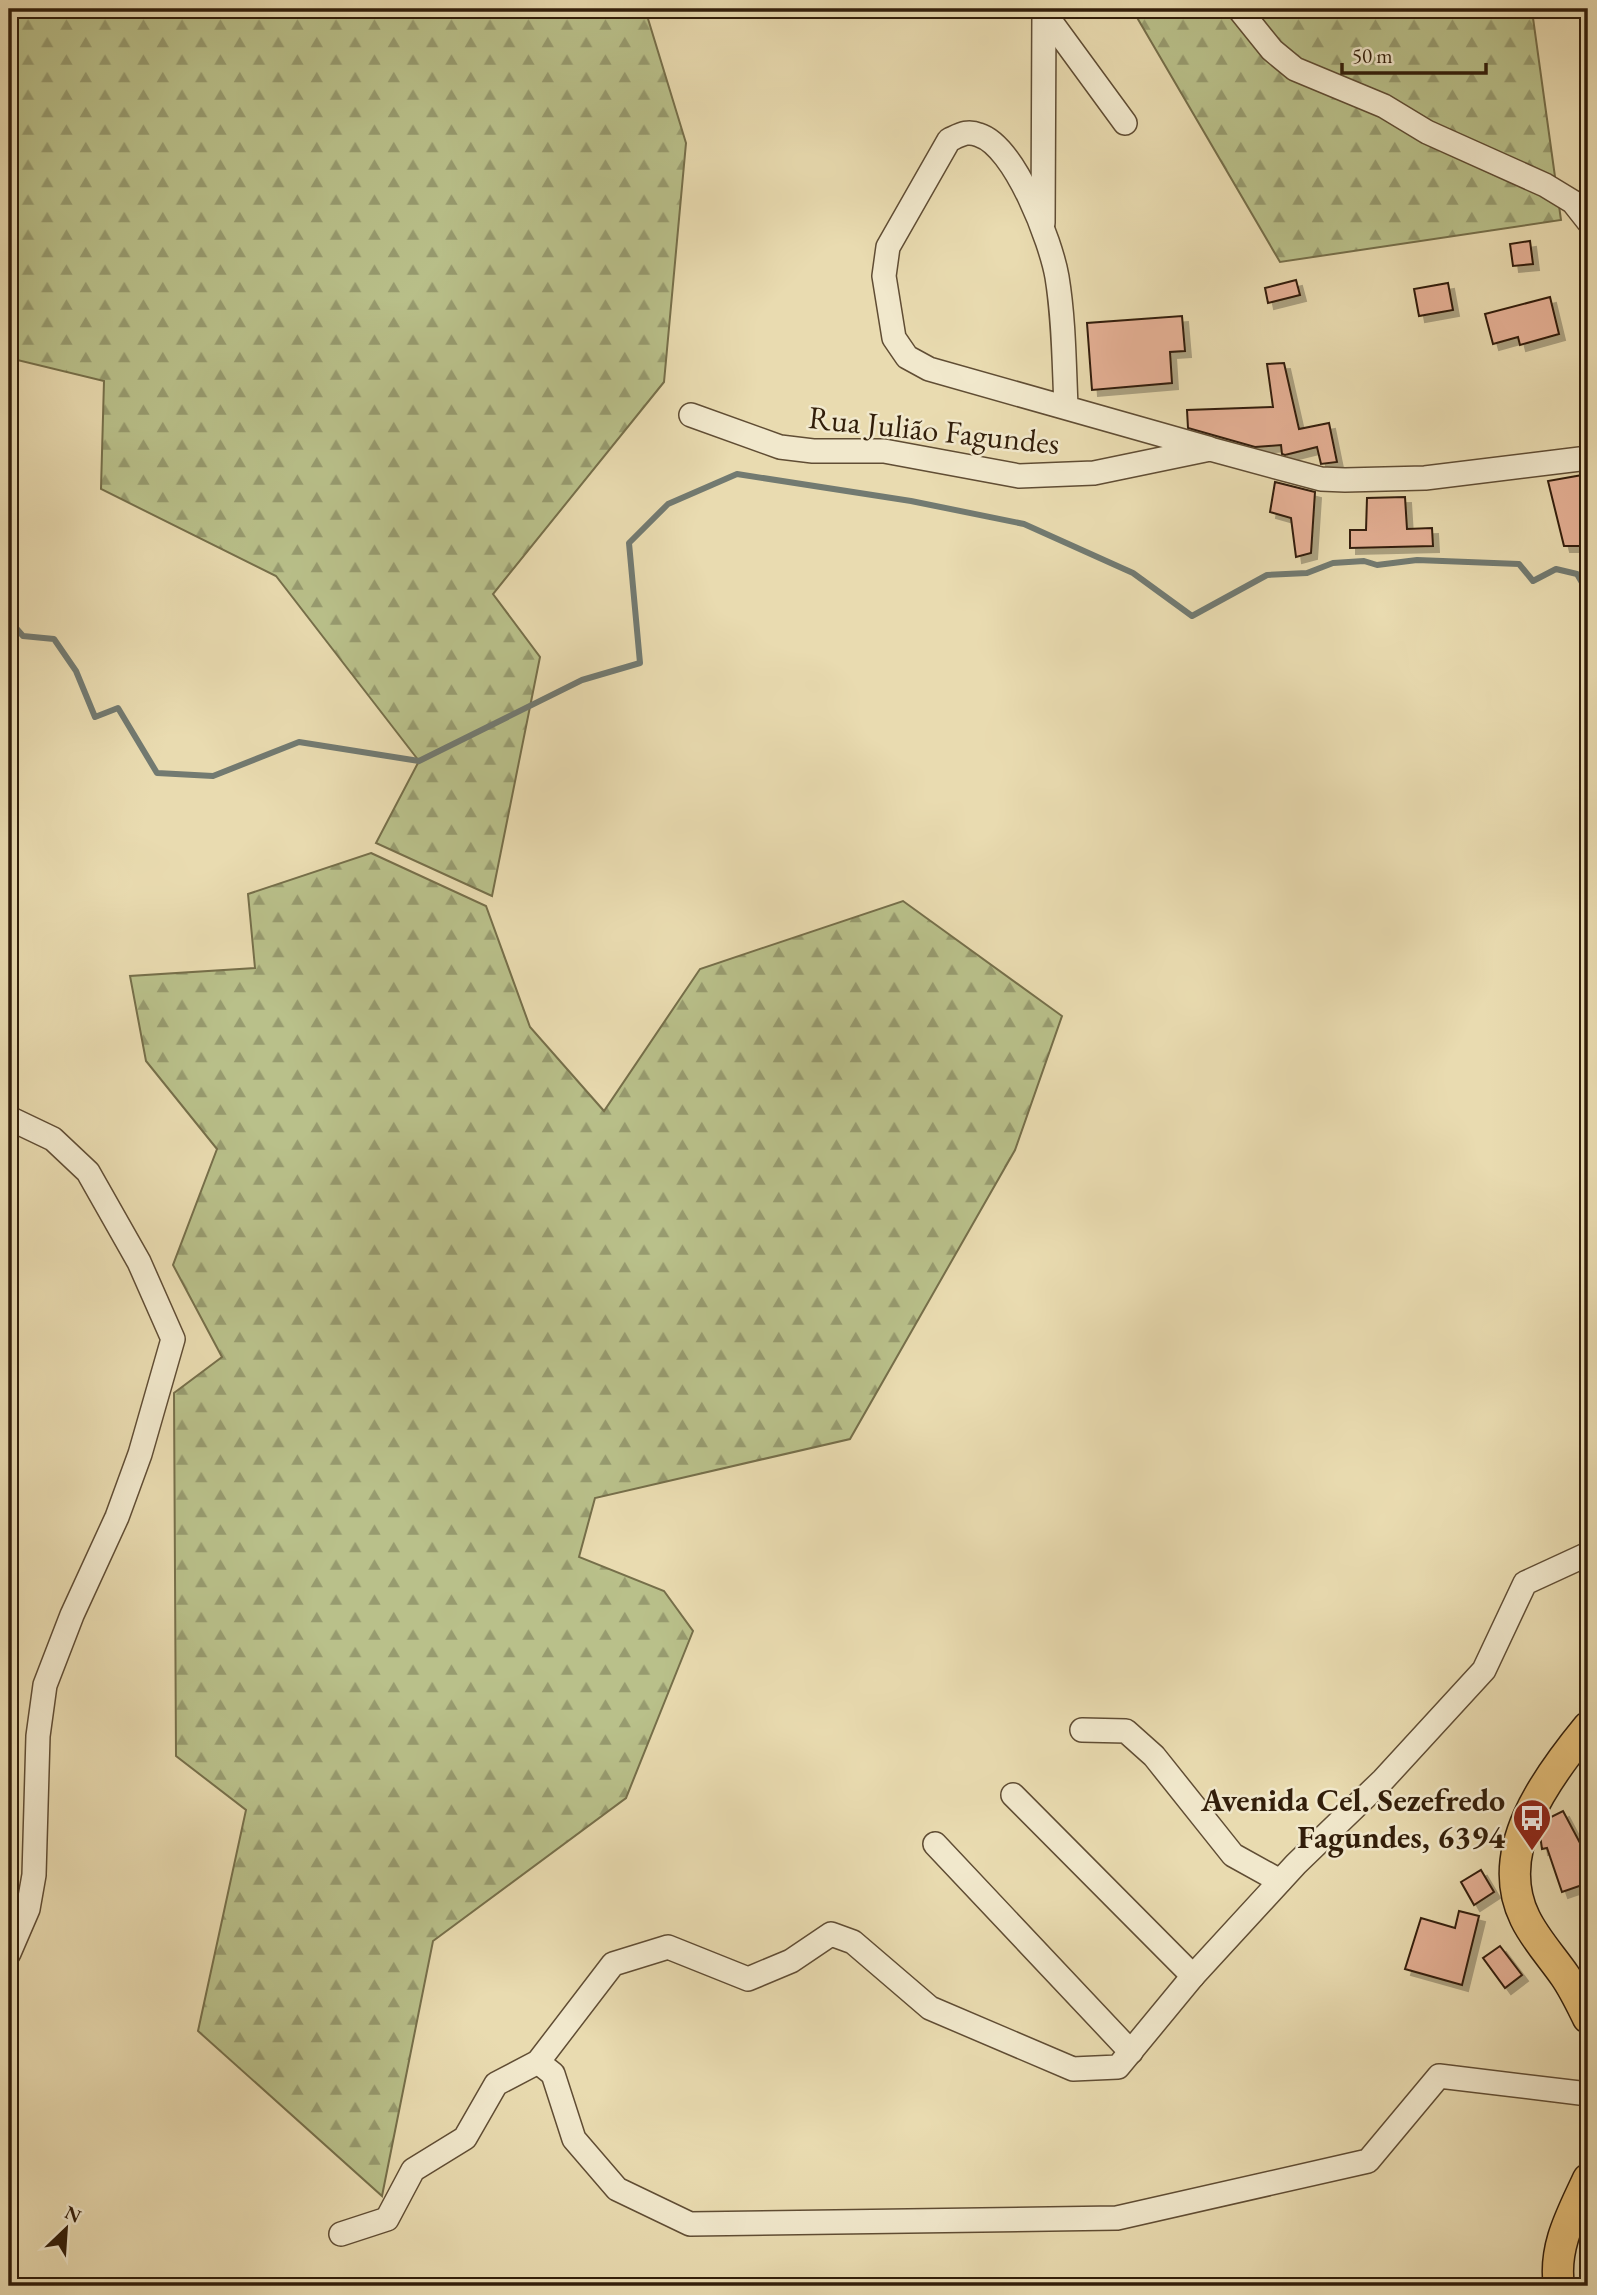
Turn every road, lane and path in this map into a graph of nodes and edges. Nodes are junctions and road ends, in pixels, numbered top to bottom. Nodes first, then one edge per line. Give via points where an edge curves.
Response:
1 (1239, 9) edge
2 (1042, 11) edge
3 (1125, 123) dead end
4 (1588, 221) edge
5 (1043, 229) junction
6 (1066, 406) junction
7 (691, 415) dead end
8 (1210, 449) junction
9 (1588, 458) edge
10 (9, 1118) edge
11 (1588, 1554) edge
12 (1588, 1727) edge
13 (1082, 1730) dead end
14 (1013, 1795) dead end
15 (935, 1844) dead end
16 (1280, 1881) junction
17 (9, 1953) edge
18 (1193, 1976) junction
19 (1588, 2018) edge
20 (1131, 2052) junction
21 (538, 2062) junction
22 (1588, 2094) edge
23 (1588, 2179) edge
24 (341, 2234) dead end
25 (1559, 2286) edge

1 - 4 street via 1272,50 1295,69 1384,106 1427,132 1545,185 1573,202
2 - 3 street
2 - 5 street
5 - 6 street via 1057,275
5 - 6 street via 998,146 966,132 949,140 888,247 884,276 894,338 907,357 929,369
6 - 8 street
7 - 8 street, Rua Julião Fagundes via 780,447 884,451 1019,476 1094,473
8 - 9 street, Rua Julião Fagundes via 1321,479 1345,480 1425,478
10 - 17 street via 53,1139 88,1172 139,1262 173,1339 117,1517 45,1685 38,1737 34,1875 28,1909
11 - 16 street via 1525,1583 1484,1670 1383,1780
12 - 19 main road via 1536,1803 1516,1849 1514,1884 1525,1919
13 - 16 street via 1126,1731 1154,1756 1233,1855
14 - 18 street
15 - 20 street
16 - 18 street
18 - 20 street
20 - 21 street via 1118,2067 1073,2069 930,2008 853,1942 831,1934 791,1961 748,1979 668,1947 613,1964
21 - 22 street via 553,2074 574,2138 617,2189 690,2224 1116,2218 1368,2161 1438,2076
21 - 24 street via 496,2084 465,2138 413,2170 387,2219
23 - 25 main road via 1561,2238

